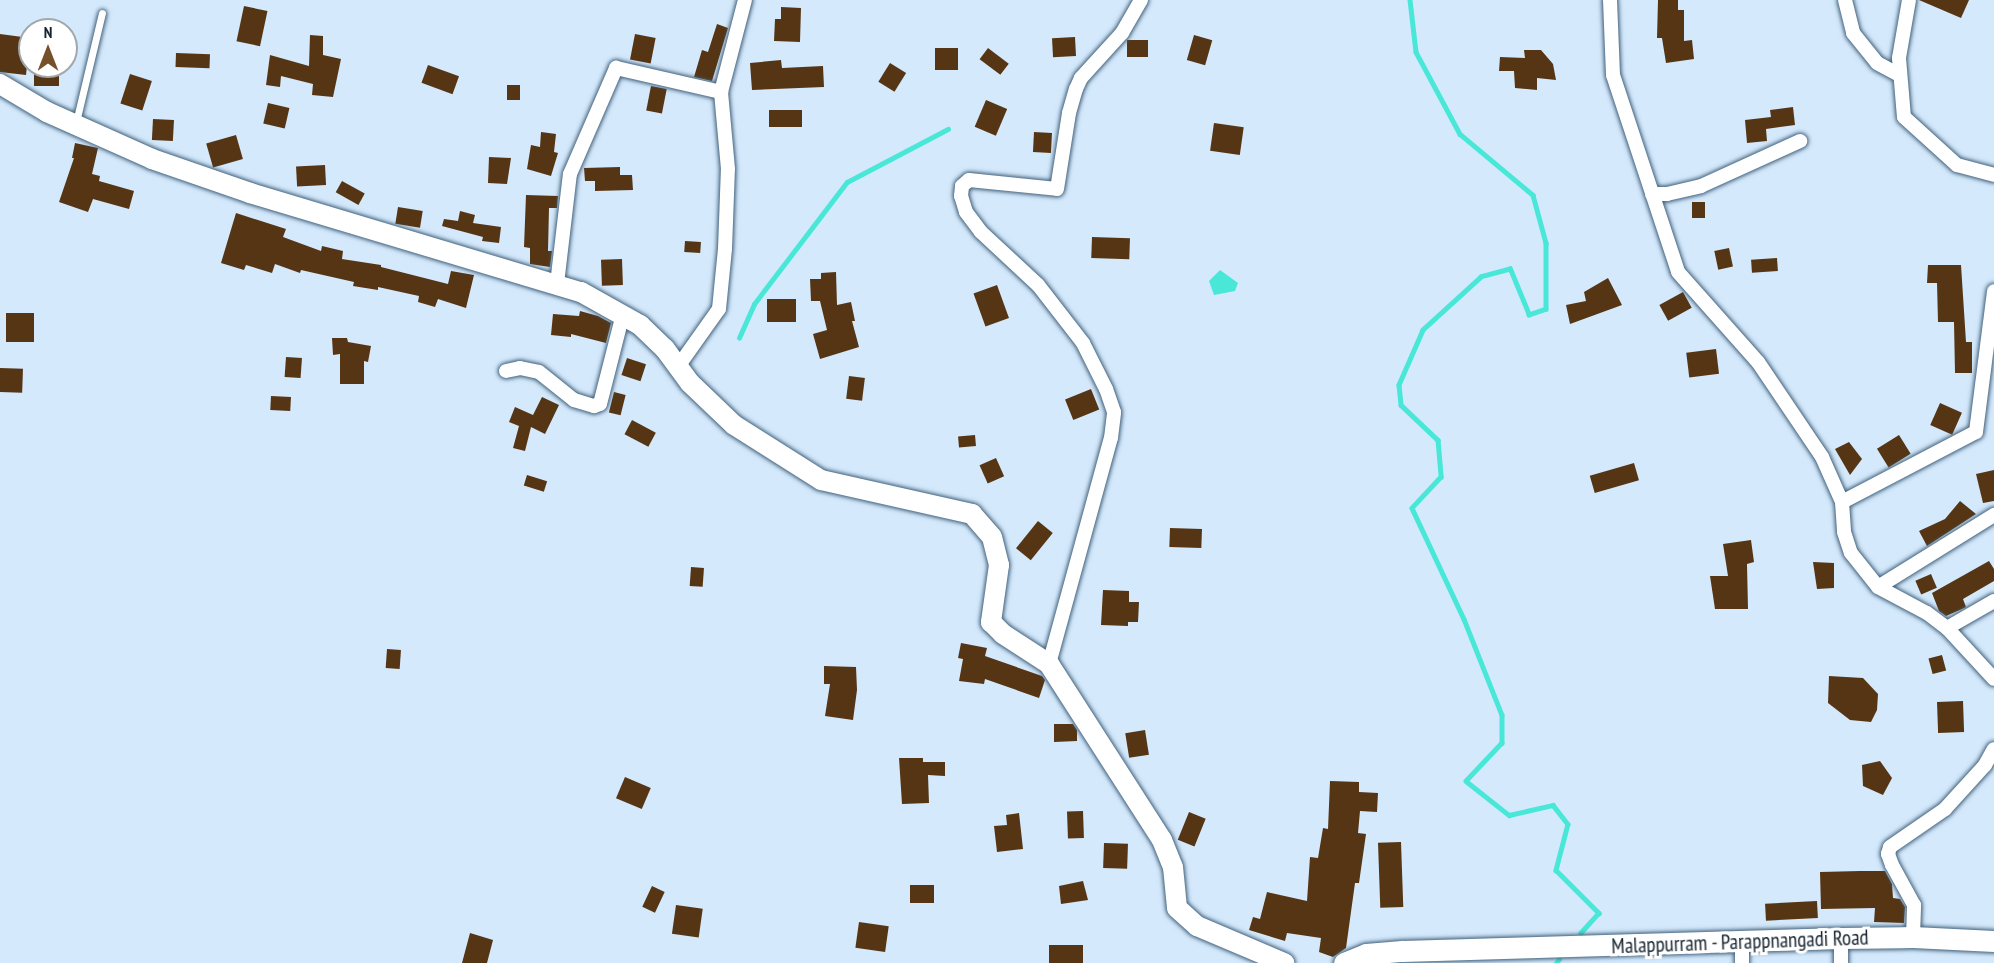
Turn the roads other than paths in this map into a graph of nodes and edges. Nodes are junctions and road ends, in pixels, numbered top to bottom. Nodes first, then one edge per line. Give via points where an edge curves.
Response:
1 (745, 0) edge
2 (1141, 0) edge
3 (1610, 0) edge
4 (1845, 0) edge
5 (1909, 0) edge
6 (102, 13) dead end
7 (1900, 75) junction
8 (0, 84) edge
9 (721, 92) junction
10 (75, 125) junction
11 (1800, 141) dead end
12 (1994, 175) edge
13 (1652, 194) junction
14 (557, 284) junction
15 (1994, 291) edge
16 (623, 314) junction
17 (676, 368) junction
18 (506, 370) dead end
19 (1842, 502) junction
20 (1994, 515) edge
21 (1878, 587) junction
22 (1994, 601) edge
23 (1947, 628) junction
24 (1049, 664) junction
25 (1994, 680) edge
26 (1994, 749) edge
27 (1913, 937) junction
28 (1841, 938) junction
29 (1742, 941) junction
30 (1994, 941) edge
31 (1284, 963) edge
32 (1344, 963) edge
33 (1742, 963) edge
34 (1841, 963) edge

1 - 9 street
2 - 24 street via 1122,33 1076,89 1058,189 977,180 962,186 966,212 976,225 1038,285 1083,343 1113,412 1111,438
3 - 13 street via 1613,75
4 - 7 street via 1853,33 1877,63
5 - 7 street via 1899,58
6 - 10 lane
7 - 12 street via 1904,117 1957,165
8 - 10 main road
9 - 14 street via 616,68 570,174
9 - 17 street via 728,169 719,309
10 - 14 main road via 152,159 250,193
11 - 13 street via 1701,186
13 - 19 street via 1678,272 1758,362 1822,457
14 - 16 main road
15 - 19 street via 1976,432
16 - 17 main road via 652,336
16 - 18 street via 600,404 594,406 574,399 539,372
17 - 24 main road via 734,425 821,480 972,514 992,537 999,565 991,622
19 - 21 street via 1844,532 1851,553
20 - 21 street
21 - 23 street
22 - 23 street
23 - 25 street
24 - 31 main road via 1162,840 1173,867 1178,908 1197,926
26 - 27 street via 1985,765 1945,809 1890,847 1892,865 1914,905
27 - 28 main road, Malappurram - Parappnangadi Road
27 - 30 main road, Malappurram - Parappnangadi Road
28 - 29 main road, Malappurram - Parappnangadi Road
28 - 34 street
29 - 32 main road, Malappurram - Parappnangadi Road via 1402,951 1366,954
29 - 33 street

